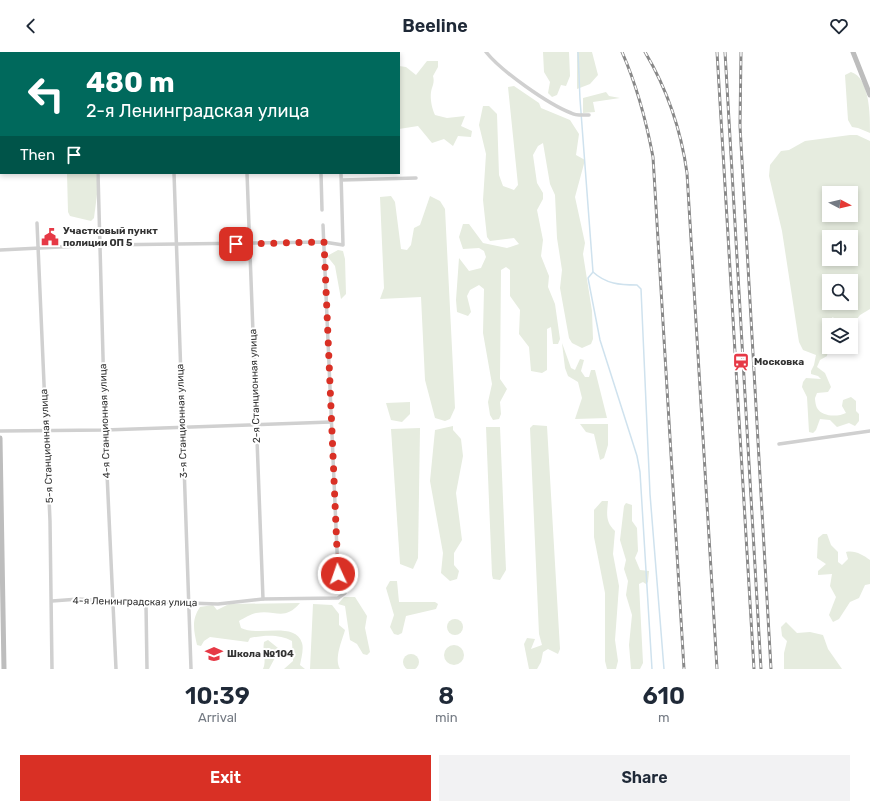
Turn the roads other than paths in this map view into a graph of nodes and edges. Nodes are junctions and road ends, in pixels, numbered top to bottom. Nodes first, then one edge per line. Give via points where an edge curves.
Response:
1 (486, 52) edge
2 (853, 52) edge
3 (870, 95) edge
4 (589, 115) dead end
5 (98, 174) edge
6 (174, 174) edge
7 (247, 174) edge
8 (321, 174) edge
9 (341, 174) edge
10 (416, 178) dead end
11 (342, 180) junction
12 (322, 210) dead end
13 (37, 223) dead end
14 (323, 224) dead end
15 (324, 242) junction
16 (250, 244) junction
17 (100, 245) junction
18 (177, 245) junction
19 (38, 248) junction
20 (0, 250) edge
21 (331, 422) junction
22 (257, 425) junction
23 (183, 427) junction
24 (105, 430) junction
25 (0, 431) edge
26 (46, 431) junction
27 (870, 431) edge
28 (0, 438) edge
29 (779, 444) dead end
30 (1, 491) edge
31 (1, 546) edge
32 (263, 599) junction
33 (2, 600) edge
34 (52, 601) junction
35 (113, 602) junction
36 (188, 603) junction
37 (146, 604) junction
38 (2, 639) edge
39 (4, 669) edge
40 (52, 669) edge
41 (116, 669) edge
42 (148, 669) edge
43 (191, 669) edge

1 - 4 street via 493,61 547,100 571,114
2 - 3 main road
5 - 17 street, 4-я Станционная улица
6 - 18 street, 3-я Станционная улица
7 - 16 street, 2-я Станционная улица
8 - 12 street
9 - 11 street
10 - 11 street
11 - 15 street via 343,246
13 - 19 street, 5-я Станционная улица
14 - 15 street
15 - 16 street
15 - 21 street
16 - 18 street
16 - 22 street, 2-я Станционная улица
17 - 18 street
17 - 19 street
17 - 24 street, 4-я Станционная улица
18 - 23 street, 3-я Станционная улица
19 - 20 street
19 - 26 street, 5-я Станционная улица
21 - 22 street
21 - 32 street, 4-я Ленинградская улица via 338,574 346,590 345,594 338,598
22 - 23 street
22 - 32 street, 2-я Станционная улица
23 - 24 street
23 - 36 street, 3-я Станционная улица
24 - 26 street
24 - 35 street, 4-я Станционная улица
25 - 26 street
26 - 34 street, 5-я Станционная улица
27 - 29 street
28 - 30 main road
30 - 31 main road
31 - 33 main road
32 - 36 street, 4-я Ленинградская улица via 218,604
33 - 38 main road
34 - 35 street, 4-я Ленинградская улица via 79,599
34 - 40 street, 5-я Станционная улица
35 - 37 street, 4-я Ленинградская улица
35 - 41 street, 4-я Станционная улица
36 - 37 street, 4-я Ленинградская улица
36 - 43 street, 3-я Станционная улица
37 - 42 street
38 - 39 main road

